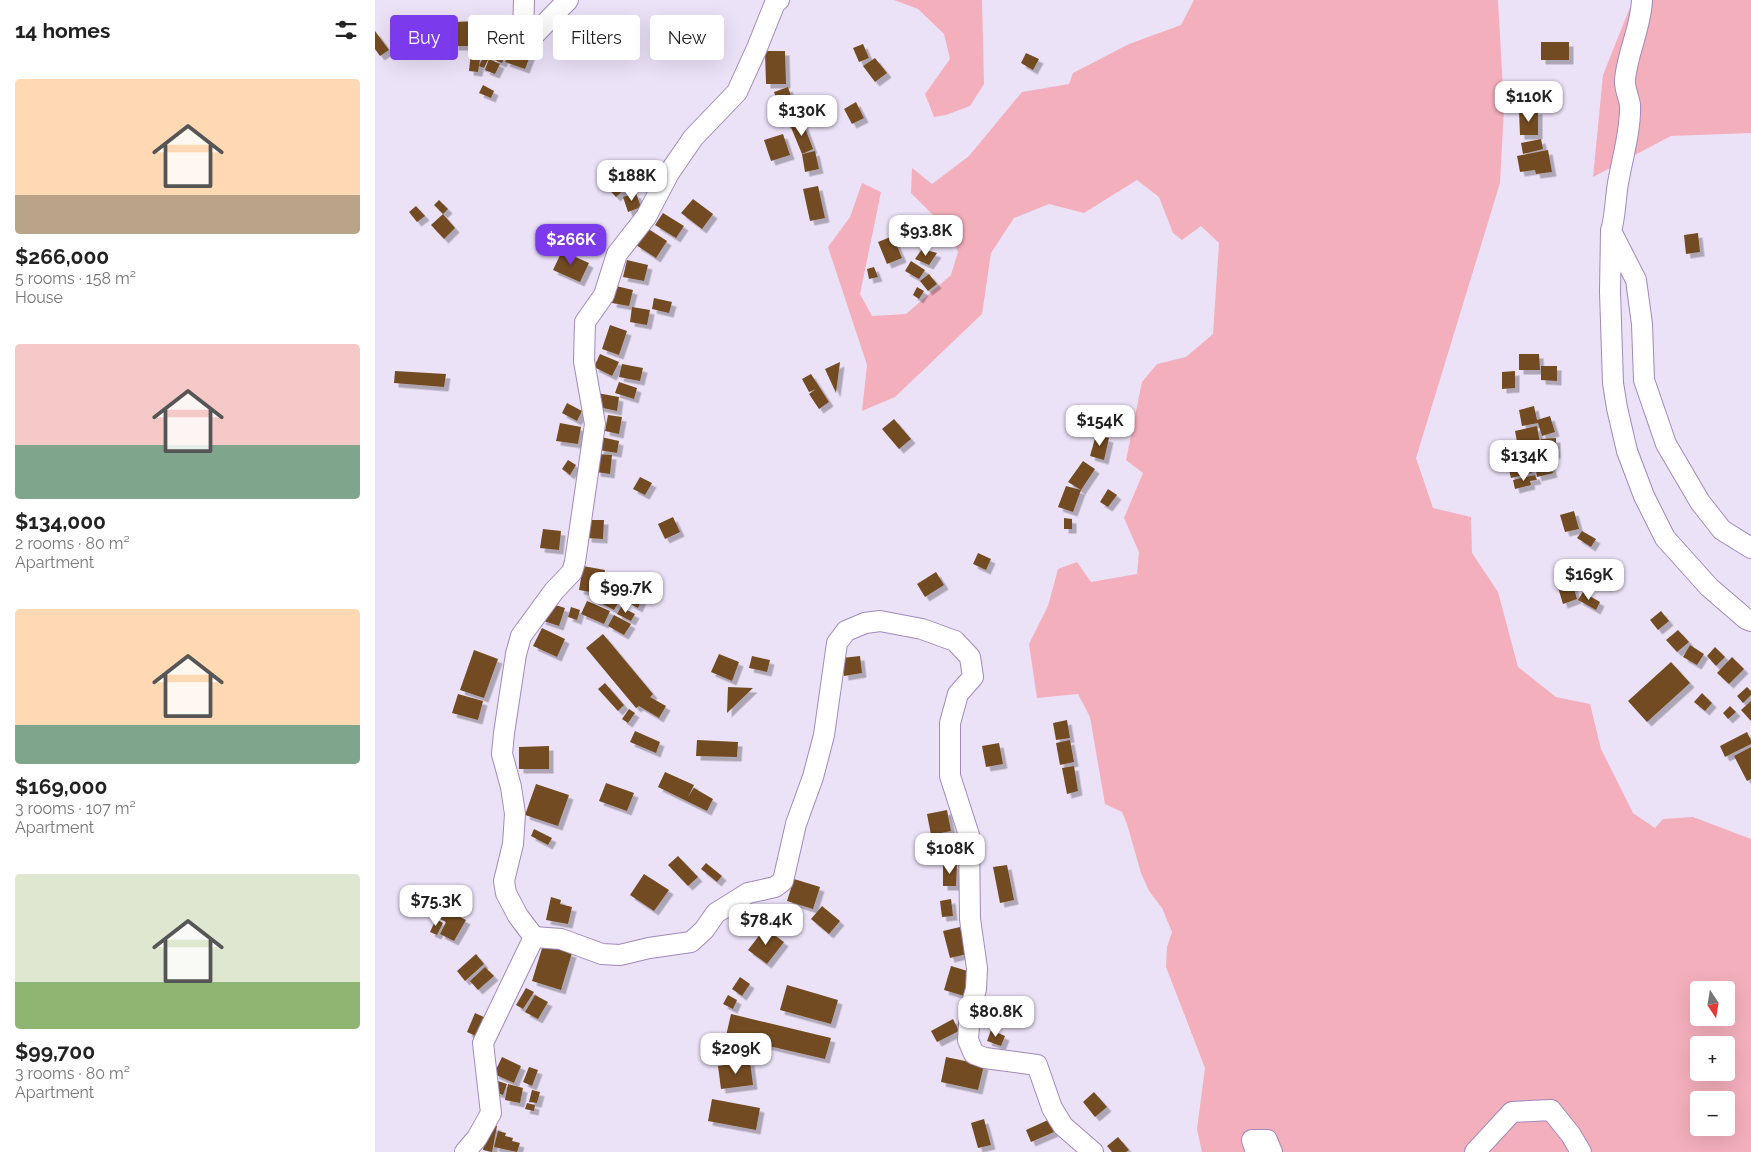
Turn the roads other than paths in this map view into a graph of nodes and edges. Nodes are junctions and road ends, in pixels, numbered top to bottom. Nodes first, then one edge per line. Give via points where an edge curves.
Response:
1 (524, 0) edge
2 (568, 0) edge
3 (779, 0) edge
4 (1643, 0) edge
5 (1611, 231) junction
6 (1751, 548) edge
7 (1751, 621) edge
8 (534, 937) junction
9 (465, 1152) edge
10 (1093, 1152) edge
11 (1256, 1152) edge
12 (1272, 1152) edge
13 (1475, 1152) edge
14 (1581, 1152) edge

1 - 2 street via 523,35 535,34
3 - 8 street via 737,92 693,138 669,173 646,217 617,254 604,295 585,322 584,361 595,424 575,562 572,572 521,636 502,754 515,814 505,893
4 - 5 street via 1642,17 1630,51 1625,81 1630,106
5 - 6 street via 1635,280 1642,324 1644,380 1666,444 1700,502 1722,530
5 - 7 street via 1613,383 1627,451 1665,538 1709,587
8 - 9 street via 483,1043 491,1113
8 - 10 street via 561,939 602,954 691,942 716,913 748,893 775,887 783,881 796,824 824,734 837,643 846,631 880,621 922,629 955,641 970,657 973,677 958,694 950,723 950,776 969,835 970,919 977,968 968,1040 974,1054 985,1058 1037,1065 1052,1108 1063,1126
11 - 12 street via 1252,1140 1267,1140
13 - 14 street via 1512,1112 1551,1110

